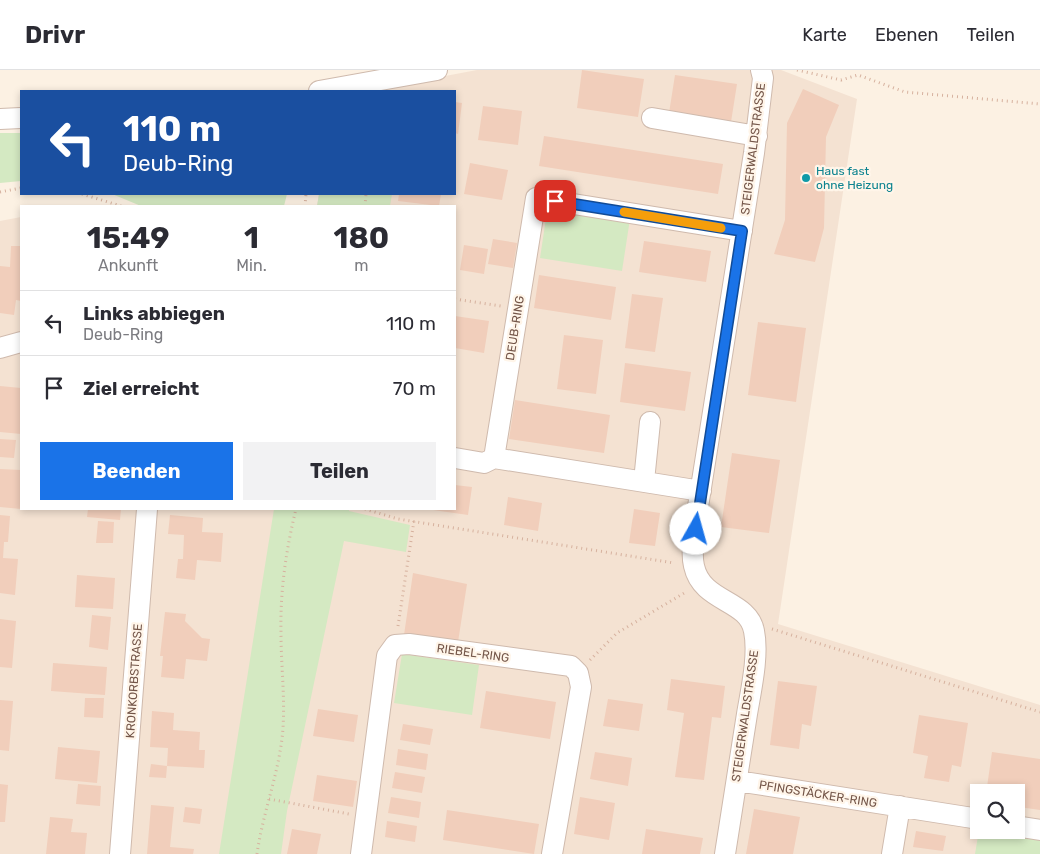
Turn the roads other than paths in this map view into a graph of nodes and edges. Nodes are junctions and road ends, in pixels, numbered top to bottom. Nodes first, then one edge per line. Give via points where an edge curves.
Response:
1 (437, 70) edge
2 (760, 70) edge
3 (326, 90) edge
4 (20, 118) edge
5 (652, 118) dead end
6 (0, 119) edge
7 (757, 136) junction
8 (742, 231) junction
9 (20, 342) edge
10 (0, 348) edge
11 (650, 422) dead end
12 (456, 458) edge
13 (494, 458) junction
14 (644, 481) junction
15 (701, 491) junction
16 (147, 510) edge
17 (737, 781) junction
18 (900, 806) junction
19 (970, 818) edge
20 (1025, 828) edge
21 (1040, 830) edge
22 (120, 854) edge
23 (361, 854) edge
24 (552, 854) edge
25 (725, 854) edge
26 (892, 854) edge

1 - 3 street
2 - 7 street, STEIGERWALDSTRASSE via 763,78
4 - 6 street
5 - 7 street
7 - 8 street, STEIGERWALDSTRASSE
8 - 13 street, DEUB-RING via 536,198
8 - 15 street, STEIGERWALDSTRASSE
9 - 10 street
11 - 14 street
12 - 13 street via 484,463
13 - 14 street
14 - 15 street
15 - 17 street, STEIGERWALDSTRASSE via 694,545 697,575 712,594 746,614 755,633 755,657
16 - 22 street, KRONKORBSTRASSE
17 - 18 street, PFINGSTÄCKER-RING
17 - 25 street, STEIGERWALDSTRASSE
18 - 19 street, PFINGSTÄCKER-RING
18 - 26 street
20 - 21 street
23 - 24 street, RIEBEL-RING via 387,656 395,645 409,644 571,666 578,674 581,687

